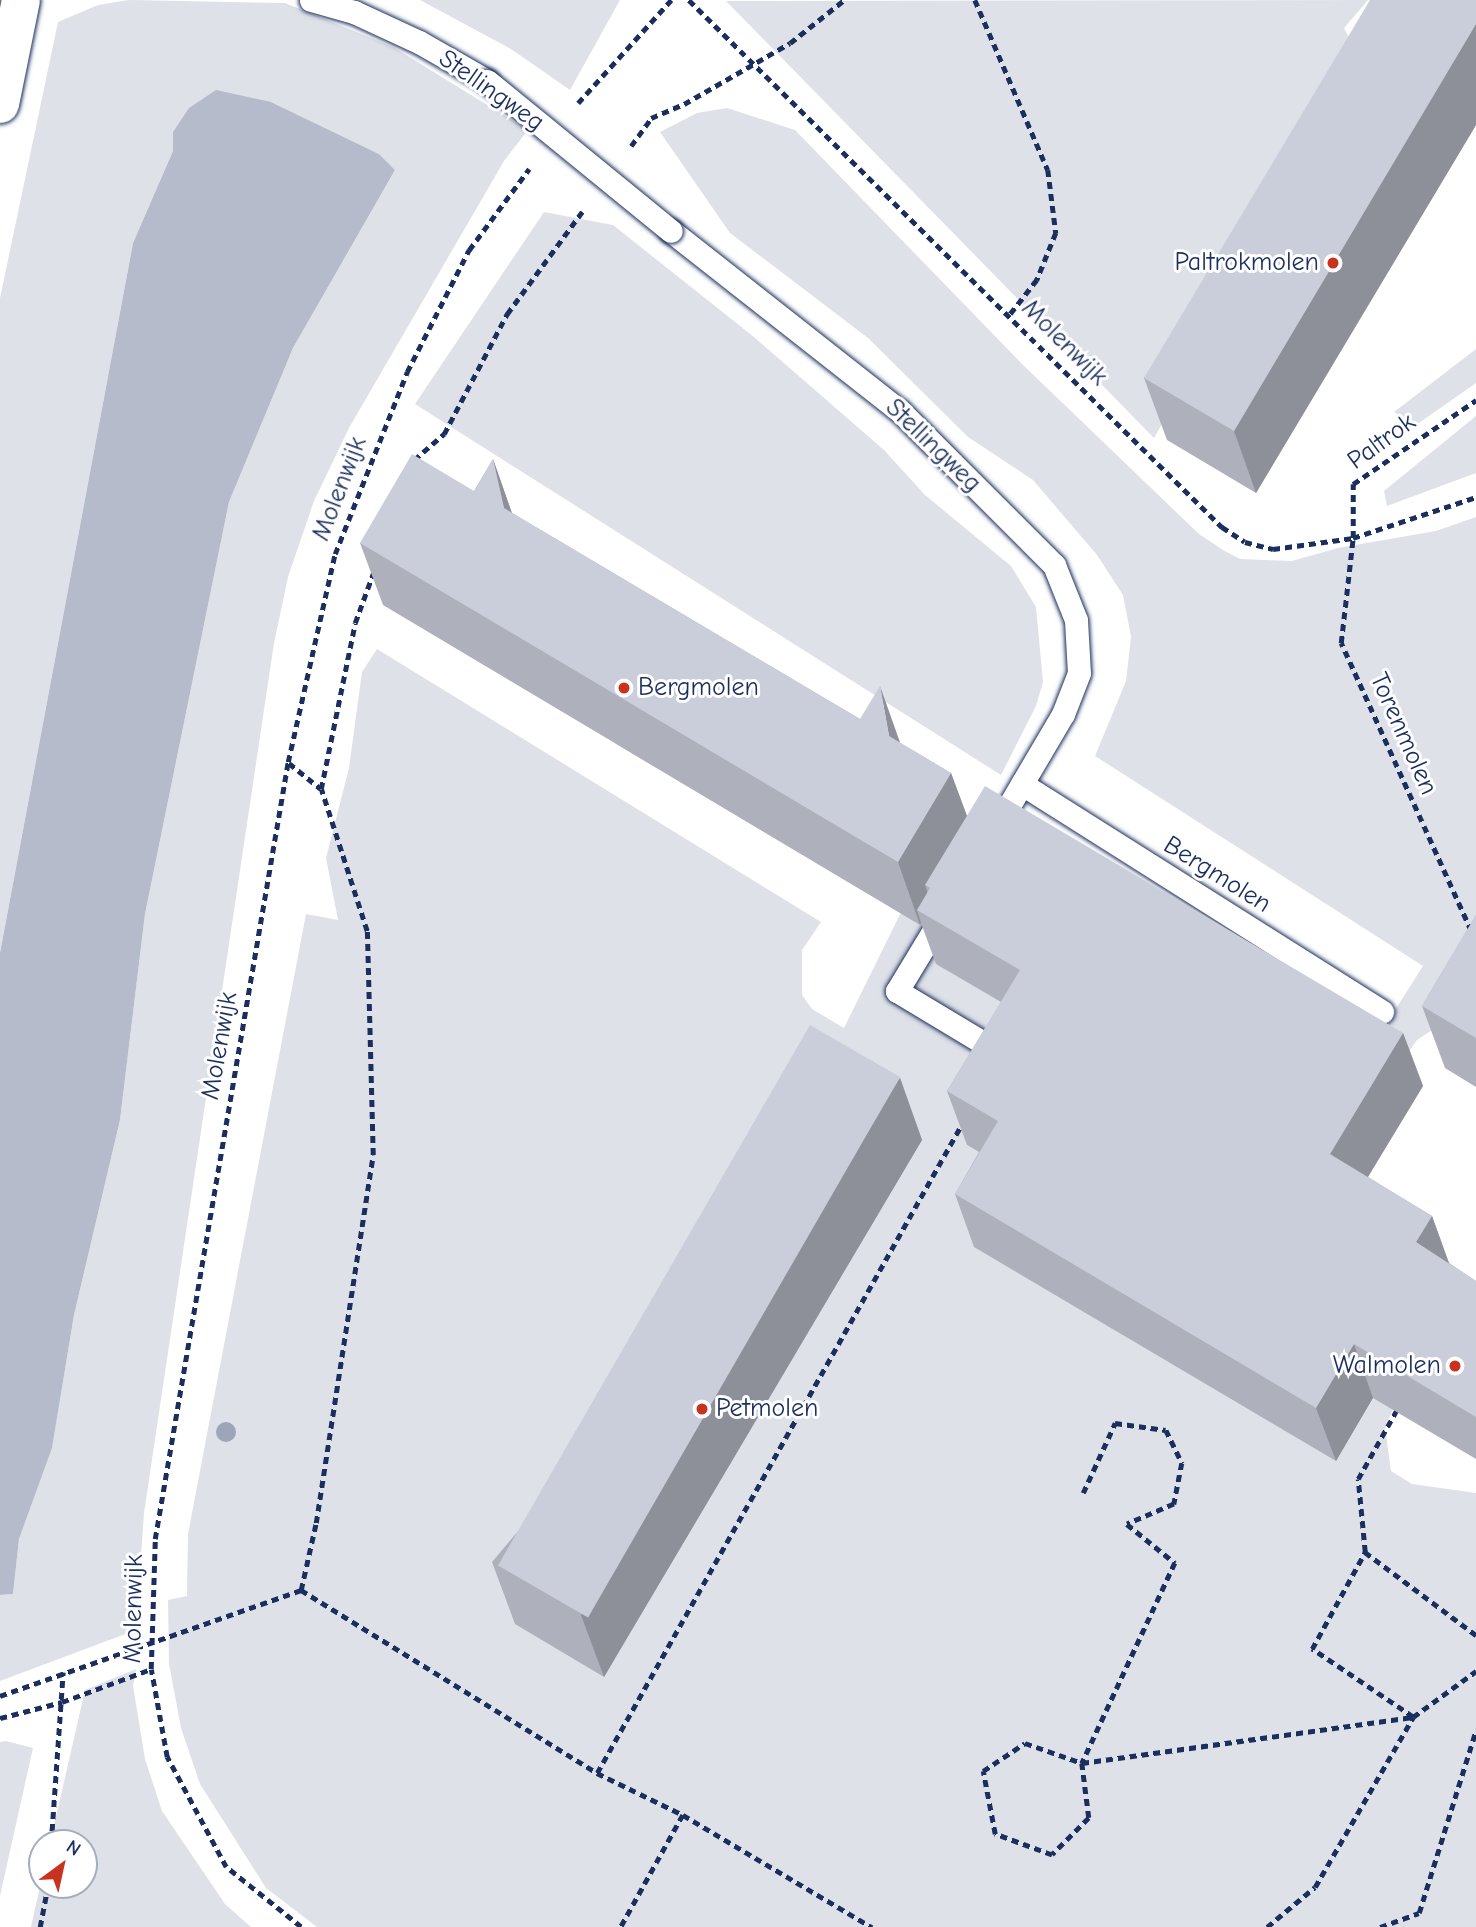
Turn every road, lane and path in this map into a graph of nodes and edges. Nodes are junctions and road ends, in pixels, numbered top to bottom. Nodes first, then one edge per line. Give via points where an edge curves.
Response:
1 (21, 0) edge
2 (311, 0) edge
3 (671, 0) edge
4 (689, 0) edge
5 (844, 0) edge
6 (975, 0) edge
7 (752, 66) junction
8 (580, 99) dead end
9 (0, 104) edge
10 (627, 150) dead end
11 (528, 170) dead end
12 (587, 205) dead end
13 (1009, 316) junction
14 (1476, 400) edge
15 (411, 469) edge
16 (1476, 497) edge
17 (1353, 538) junction
18 (378, 559) edge
19 (288, 762) junction
20 (1022, 784) junction
21 (321, 789) junction
22 (988, 841) edge
23 (954, 897) edge
24 (1474, 939) edge
25 (1382, 1012) dead end
26 (1002, 1054) joint
27 (1405, 1395) edge
28 (1083, 1493) dead end
29 (1365, 1552) junction
30 (301, 1590) junction
31 (1476, 1635) edge
32 (151, 1640) junction
33 (151, 1669) junction
34 (1476, 1671) edge
35 (63, 1672) junction
36 (0, 1696) edge
37 (62, 1702) junction
38 (1413, 1717) junction
39 (0, 1718) edge
40 (1476, 1730) edge
41 (1082, 1763) junction
42 (597, 1773) junction
43 (683, 1815) junction
44 (52, 1829) edge
45 (45, 1899) edge
46 (40, 1927) edge
47 (300, 1927) edge
48 (621, 1927) edge
49 (872, 1927) edge
50 (1268, 1927) edge
51 (1380, 1927) edge

1 - 9 street
2 - 20 lane, Stellingweg, bridge via 354,12 487,81 900,411 1054,565 1076,620 1079,673 1063,713
3 - 8 path
4 - 7 path, Molenwijk
5 - 7 path
6 - 13 path via 1048,170 1056,233 1037,280
7 - 10 path via 651,118
7 - 13 path, Molenwijk
11 - 19 path, Molenwijk via 469,250 407,372 335,554
12 - 15 path via 507,314 444,434 416,457
13 - 17 path, Molenwijk via 1222,527 1245,542 1273,549
14 - 17 path, Paltrok via 1353,484
16 - 17 path, Molenwijk
17 - 24 path, Torenmolen via 1341,643
18 - 21 path via 355,623
19 - 21 path
19 - 32 path, Molenwijk via 155,1539
20 - 22 lane, Stellingweg
20 - 25 lane, Bergmolen
21 - 30 path via 367,931 373,1155 316,1523
23 - 26 lane via 897,991
26 - 42 path
27 - 29 path via 1358,1479
28 - 41 path via 1115,1423 1166,1430 1182,1464 1174,1504 1127,1524 1175,1563
29 - 31 path
29 - 38 path via 1312,1649
30 - 32 path
30 - 42 path
32 - 33 path, Molenwijk
32 - 35 path
33 - 37 path
33 - 47 path, Molenwijk via 167,1757 226,1867
34 - 38 path
35 - 36 path
35 - 37 path
37 - 39 path
37 - 44 path
38 - 41 path
38 - 50 path via 1315,1887
40 - 51 path via 1419,1913
41 - 41 path via 1025,1743 983,1771 995,1834 1052,1855 1089,1818
42 - 43 path
43 - 48 path
43 - 49 path
45 - 46 path

